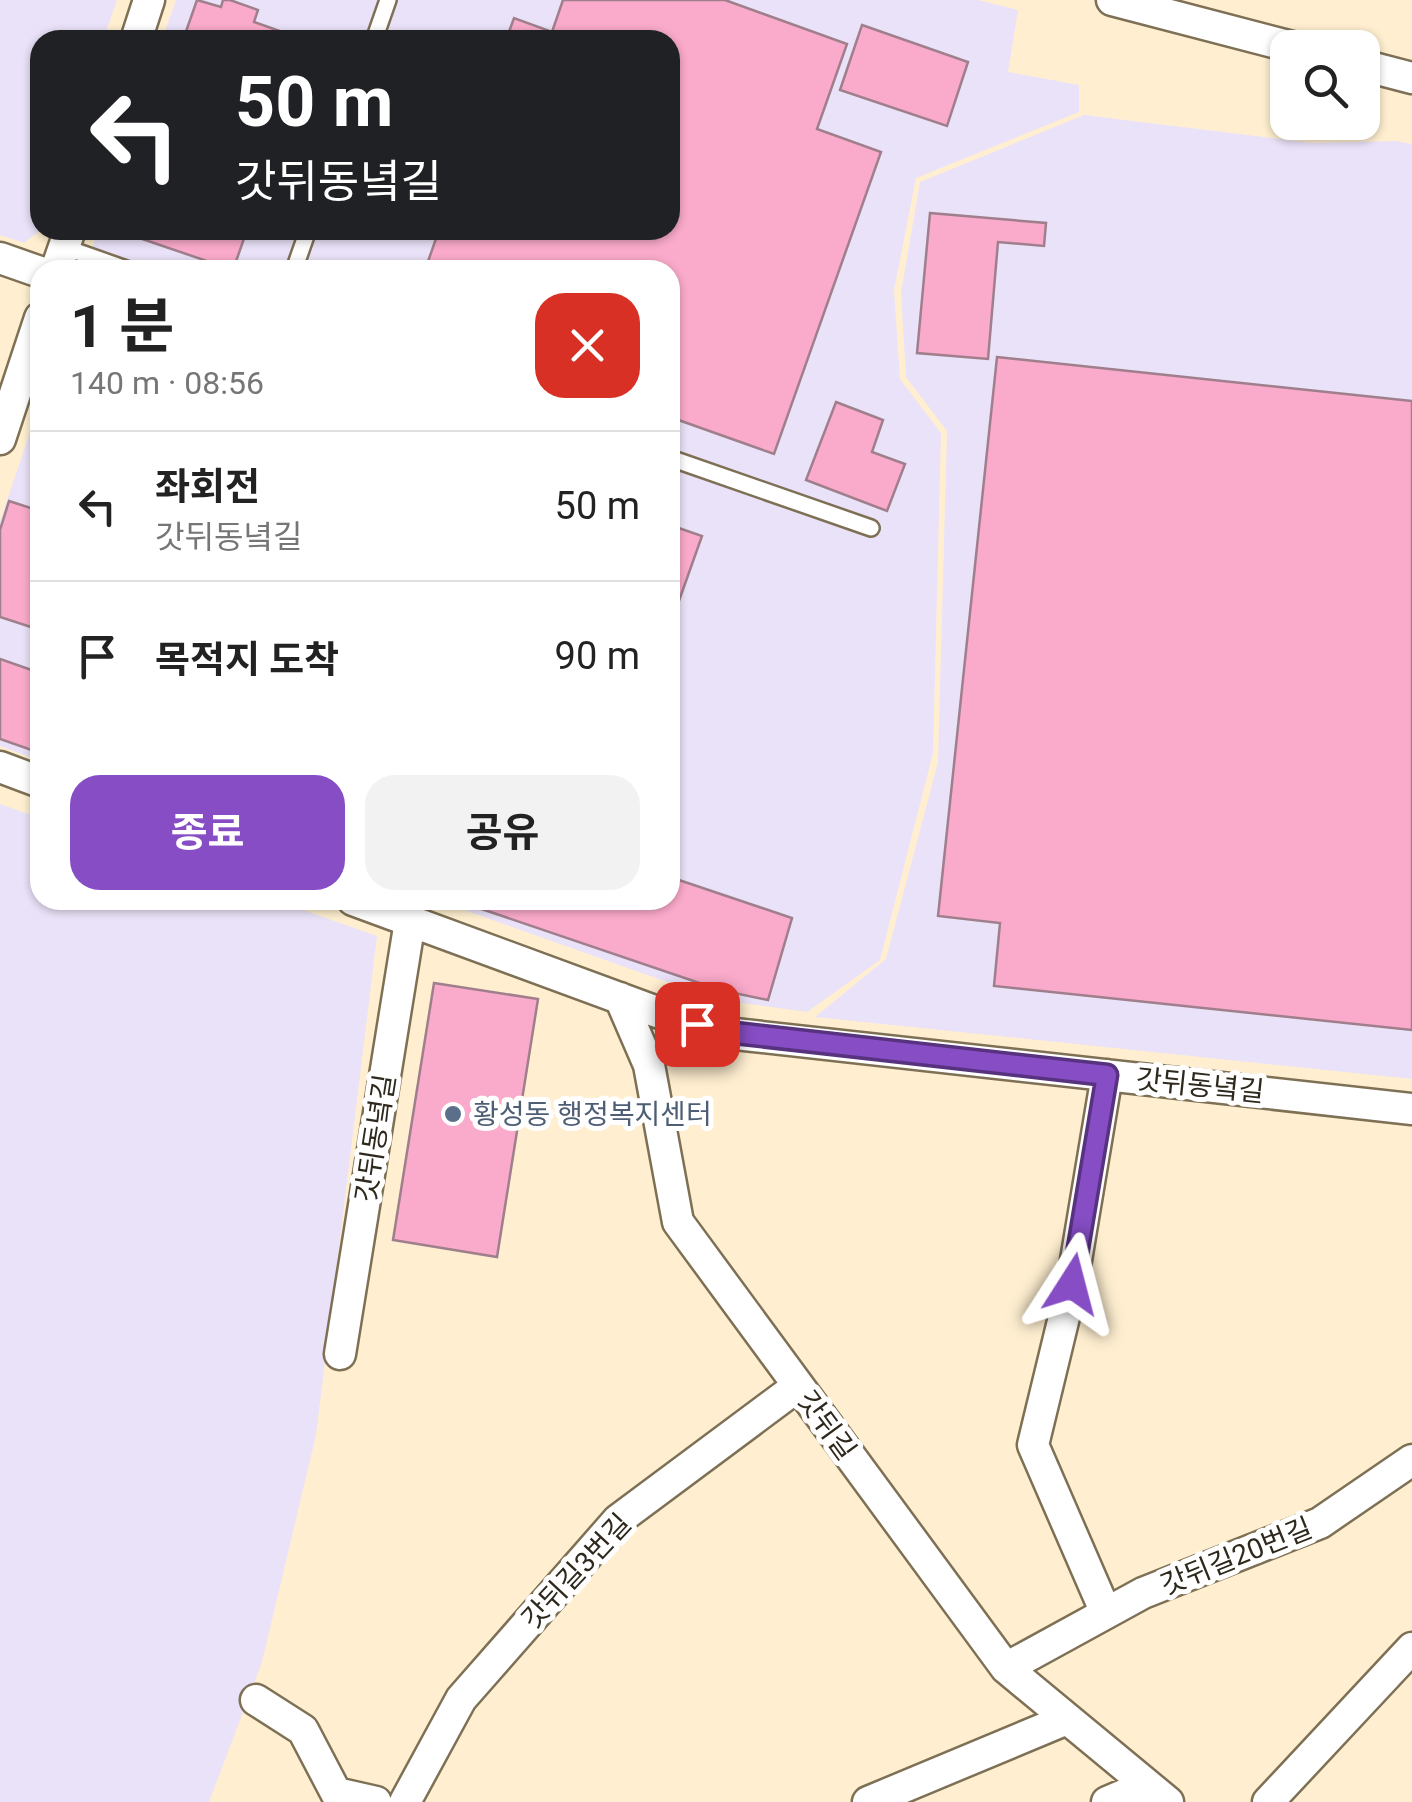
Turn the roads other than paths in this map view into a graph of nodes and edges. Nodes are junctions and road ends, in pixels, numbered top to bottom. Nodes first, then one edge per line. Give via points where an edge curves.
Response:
1 (150, 0) edge
2 (388, 0) edge
3 (1112, 0) edge
4 (1192, 10) edge
5 (140, 30) edge
6 (378, 30) edge
7 (1270, 38) edge
8 (1380, 70) edge
9 (1412, 78) edge
10 (63, 249) edge
11 (0, 258) edge
12 (98, 260) edge
13 (30, 268) edge
14 (30, 348) edge
15 (0, 440) edge
16 (680, 461) edge
17 (871, 528) dead end
18 (0, 767) edge
19 (30, 778) edge
20 (379, 910) edge
21 (410, 922) junction
22 (620, 998) junction
23 (1107, 1075) junction
24 (1412, 1109) edge
25 (340, 1354) dead end
26 (798, 1386) junction
27 (1412, 1460) edge
28 (1106, 1614) junction
29 (1412, 1648) edge
30 (1006, 1668) junction
31 (256, 1700) dead end
32 (1068, 1718) junction
33 (1158, 1793) edge
34 (329, 1797) edge
35 (376, 1802) edge
36 (405, 1802) edge
37 (868, 1802) edge
38 (1107, 1802) edge
39 (1268, 1802) edge

1 - 5 street
2 - 6 lane
3 - 4 street
4 - 7 street
8 - 9 street
10 - 12 lane
11 - 13 street
14 - 15 street
16 - 17 lane
18 - 19 street
20 - 21 street, 갓뒤동녘길
21 - 22 street, 갓뒤동녘길
21 - 25 street, 갓뒤동녘길
22 - 23 street, 갓뒤동녘길 via 726,1032
22 - 26 street, 갓뒤길 via 650,1065 678,1222
23 - 24 street, 갓뒤동녘길
23 - 28 street via 1072,1284 1032,1445
26 - 30 street, 갓뒤길
26 - 36 street, 갓뒤길3번길 via 618,1520 461,1700
27 - 28 street, 갓뒤길20번길 via 1320,1523 1144,1592
28 - 30 street, 갓뒤길20번길
29 - 39 street
30 - 32 street, 갓뒤길
31 - 34 street via 303,1730
32 - 33 street, 갓뒤길
32 - 37 street
33 - 38 street, 갓뒤길
34 - 35 street

